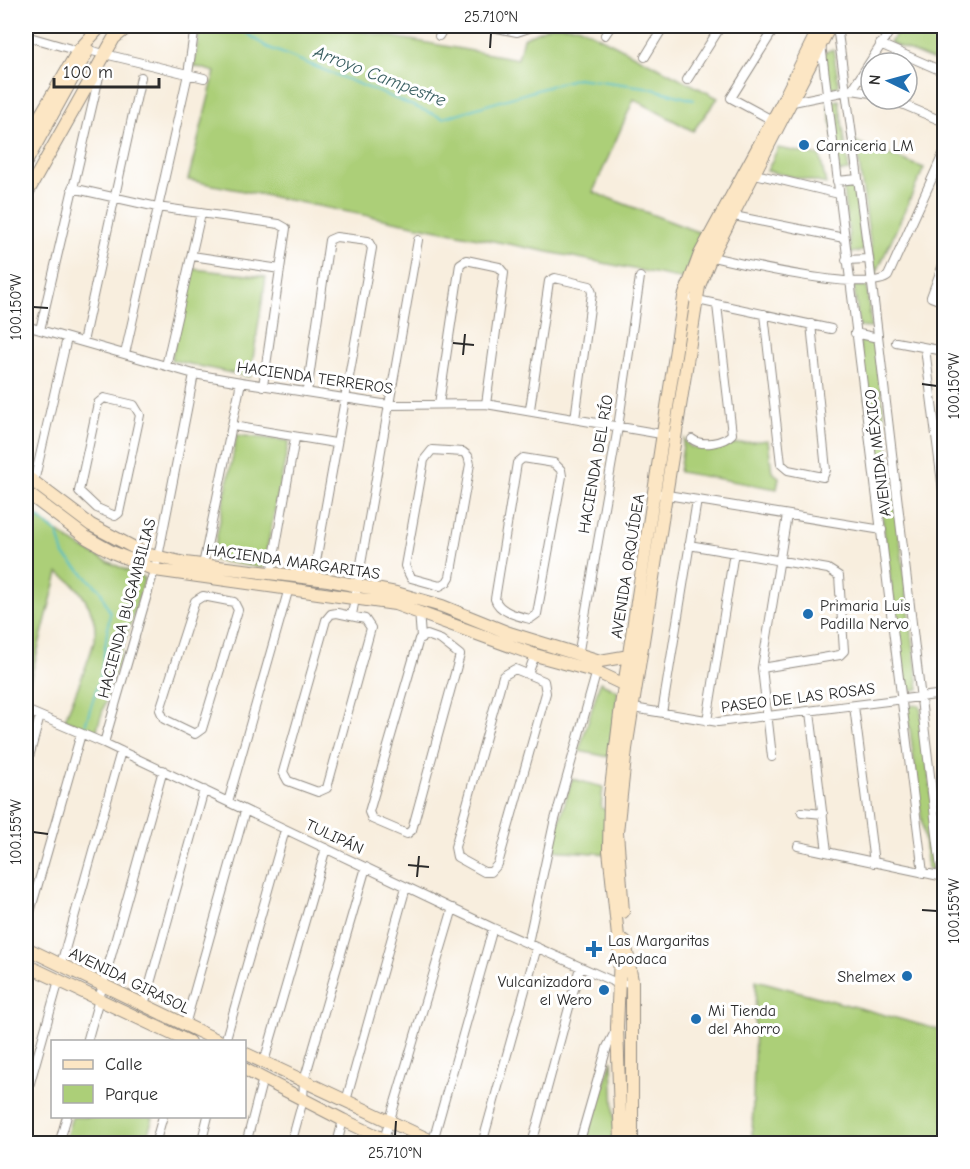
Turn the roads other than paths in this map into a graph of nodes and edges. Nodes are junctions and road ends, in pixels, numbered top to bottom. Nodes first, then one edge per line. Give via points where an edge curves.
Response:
1 (101, 26) edge
2 (129, 26) edge
3 (195, 26) edge
4 (445, 26) edge
5 (486, 26) edge
6 (535, 26) edge
7 (611, 26) edge
8 (664, 26) edge
9 (721, 26) edge
10 (776, 26) edge
11 (822, 26) edge
12 (837, 26) edge
13 (893, 26) edge
14 (605, 35) dead end
15 (26, 36) edge
16 (440, 36) dead end
17 (880, 44) junction
18 (821, 46) junction
19 (83, 51) junction
20 (103, 56) junction
21 (645, 57) dead end
22 (945, 72) edge
23 (188, 74) junction
24 (141, 77) dead end
25 (204, 78) dead end
26 (687, 80) dead end
27 (849, 91) junction
28 (859, 92) edge
29 (826, 96) junction
30 (787, 103) junction
31 (919, 111) edge
32 (772, 120) junction
33 (945, 122) edge
34 (26, 140) edge
35 (945, 152) edge
36 (26, 162) edge
37 (750, 173) junction
38 (858, 179) junction
39 (837, 181) junction
40 (72, 188) junction
41 (839, 194) junction
42 (26, 195) edge
43 (115, 197) junction
44 (157, 207) junction
45 (201, 213) junction
46 (729, 215) junction
47 (844, 238) junction
48 (418, 240) dead end
49 (192, 256) junction
50 (705, 256) junction
51 (869, 259) junction
52 (846, 260) junction
53 (945, 262) edge
54 (280, 269) junction
55 (640, 277) dead end
56 (871, 282) junction
57 (850, 284) junction
58 (690, 299) junction
59 (945, 302) edge
60 (717, 304) junction
61 (764, 314) junction
62 (811, 324) junction
63 (26, 326) edge
64 (831, 329) dead end
65 (40, 330) junction
66 (855, 333) junction
67 (67, 338) junction
68 (878, 339) junction
69 (83, 342) junction
70 (896, 342) dead end
71 (926, 348) junction
72 (945, 351) edge
73 (125, 354) junction
74 (166, 366) junction
75 (194, 374) junction
76 (241, 382) junction
77 (263, 386) junction
78 (307, 392) junction
79 (346, 399) junction
80 (439, 404) junction
81 (486, 404) junction
82 (389, 405) junction
83 (530, 409) junction
84 (575, 419) junction
85 (233, 426) junction
86 (618, 427) junction
87 (670, 435) junction
88 (295, 438) junction
89 (692, 439) dead end
90 (335, 443) junction
91 (943, 476) edge
92 (28, 484) edge
93 (661, 494) junction
94 (945, 499) edge
95 (697, 500) junction
96 (97, 508) junction
97 (787, 515) junction
98 (91, 525) junction
99 (882, 531) junction
100 (87, 538) junction
101 (689, 545) junction
102 (734, 552) junction
103 (779, 560) junction
104 (157, 563) junction
105 (204, 565) junction
106 (271, 574) junction
107 (313, 578) junction
108 (220, 579) junction
109 (426, 584) junction
110 (290, 588) junction
111 (357, 591) junction
112 (217, 597) junction
113 (422, 606) junction
114 (352, 615) junction
115 (515, 615) junction
116 (450, 622) junction
117 (421, 637) junction
118 (507, 639) junction
119 (441, 640) junction
120 (535, 655) junction
121 (634, 655) junction
122 (578, 656) junction
123 (598, 666) junction
124 (762, 668) junction
125 (528, 674) junction
126 (629, 687) junction
127 (945, 694) edge
128 (921, 696) junction
129 (903, 699) junction
130 (854, 706) junction
131 (626, 707) junction
132 (26, 710) edge
133 (810, 712) junction
134 (662, 713) junction
135 (40, 716) junction
136 (768, 717) junction
137 (707, 721) junction
138 (81, 734) junction
139 (104, 743) junction
140 (121, 751) junction
141 (772, 757) dead end
142 (26, 768) edge
143 (163, 770) junction
144 (204, 790) junction
145 (228, 802) junction
146 (245, 811) junction
147 (802, 812) dead end
148 (945, 813) edge
149 (823, 814) junction
150 (937, 829) junction
151 (285, 830) junction
152 (798, 846) dead end
153 (326, 848) junction
154 (827, 852) junction
155 (874, 863) junction
156 (366, 867) junction
157 (923, 873) junction
158 (943, 877) edge
159 (406, 886) junction
160 (453, 908) junction
161 (26, 926) edge
162 (493, 928) junction
163 (528, 943) junction
164 (537, 947) junction
165 (26, 948) edge
166 (61, 964) junction
167 (26, 965) edge
168 (580, 967) junction
169 (59, 980) junction
170 (632, 981) junction
171 (619, 984) junction
172 (104, 985) junction
173 (632, 998) junction
174 (99, 1000) junction
175 (144, 1005) junction
176 (185, 1025) junction
177 (617, 1027) junction
178 (87, 1040) edge
179 (184, 1040) edge
180 (221, 1040) edge
181 (223, 1040) edge
182 (246, 1054) edge
183 (264, 1062) junction
184 (624, 1067) junction
185 (246, 1070) edge
186 (263, 1078) junction
187 (304, 1081) junction
188 (26, 1097) edge
189 (303, 1100) junction
190 (346, 1101) junction
191 (66, 1118) edge
192 (162, 1118) edge
193 (207, 1118) edge
194 (343, 1120) junction
195 (390, 1122) junction
196 (387, 1142) edge
197 (436, 1142) edge
198 (59, 1143) edge
199 (155, 1143) edge
200 (201, 1143) edge
201 (246, 1143) edge
202 (291, 1143) edge
203 (337, 1143) edge
204 (482, 1143) edge
205 (532, 1143) edge
206 (579, 1143) edge
207 (621, 1143) edge
208 (632, 1143) edge

1 - 19 street
2 - 20 street via 114,38
3 - 23 street
4 - 16 street
5 - 6 street via 517,32
7 - 14 street
8 - 21 street
9 - 26 street
10 - 32 street via 731,98
11 - 18 street, AVENIDA ORQUÍDEA
11 - 30 street, AVENIDA ORQUÍDEA
12 - 27 street, AVENIDA MÉXICO
13 - 17 street
15 - 19 street
17 - 22 street
17 - 27 street
18 - 29 street, AVENIDA MÉXICO
18 - 30 street, AVENIDA ORQUÍDEA
19 - 20 street
19 - 34 street
19 - 36 street
20 - 23 street
20 - 40 street
20 - 42 street
23 - 25 street
23 - 44 street
24 - 43 street
27 - 28 street
27 - 29 street
27 - 38 street, AVENIDA MÉXICO
29 - 30 street
29 - 39 street, AVENIDA MÉXICO
30 - 32 street, AVENIDA ORQUÍDEA
30 - 37 street, AVENIDA ORQUÍDEA
31 - 33 street
32 - 37 street, AVENIDA ORQUÍDEA
35 - 56 street via 888,276
37 - 41 street
37 - 46 street, AVENIDA ORQUÍDEA
38 - 39 street
38 - 51 street, AVENIDA MÉXICO
39 - 41 street, AVENIDA MÉXICO
40 - 43 street
40 - 65 street
41 - 47 street, AVENIDA MÉXICO
43 - 44 street
43 - 69 street
44 - 45 street
44 - 73 street
45 - 49 street
45 - 54 street via 279,224 286,231
46 - 47 street
46 - 50 street, AVENIDA ORQUÍDEA
47 - 52 street, AVENIDA MÉXICO
48 - 82 street
49 - 54 street
49 - 74 street
50 - 57 street
50 - 58 street, AVENIDA ORQUÍDEA
51 - 52 street
51 - 56 street, AVENIDA MÉXICO
52 - 57 street, AVENIDA MÉXICO
53 - 59 street via 931,292 935,300
54 - 77 street
55 - 86 street, HACIENDA DEL RÍO
56 - 57 street
56 - 68 street, AVENIDA MÉXICO
57 - 66 street, AVENIDA MÉXICO
58 - 60 street
58 - 87 street, AVENIDA ORQUÍDEA
60 - 61 street
60 - 89 street via 732,434 705,444
61 - 62 street
61 - 62 street via 781,464 788,470 823,477 826,470
62 - 64 street
63 - 65 street, HACIENDA TERREROS
65 - 67 street, HACIENDA TERREROS
66 - 68 street
66 - 99 street, AVENIDA MÉXICO
67 - 69 street, HACIENDA TERREROS
67 - 92 street
68 - 128 street, AVENIDA MÉXICO
69 - 73 street, HACIENDA TERREROS
70 - 71 street
71 - 72 street
71 - 91 street
73 - 74 street, HACIENDA TERREROS
74 - 75 street, HACIENDA TERREROS
75 - 76 street, HACIENDA TERREROS
75 - 104 street, HACIENDA BUGAMBILIAS
76 - 77 street, HACIENDA TERREROS
76 - 85 street
77 - 78 street, HACIENDA TERREROS
78 - 79 street, HACIENDA TERREROS
78 - 79 street via 329,240 336,237 368,241 372,249
79 - 82 street, HACIENDA TERREROS
79 - 90 street
80 - 81 street, HACIENDA TERREROS
80 - 81 street via 460,264 466,260 499,267 504,273
80 - 82 street, HACIENDA TERREROS
81 - 83 street, HACIENDA TERREROS
82 - 111 street
83 - 84 street, HACIENDA TERREROS
83 - 84 street via 549,281 555,278 585,283 592,293
84 - 86 street, HACIENDA TERREROS
85 - 88 street
85 - 105 street
86 - 87 street, HACIENDA TERREROS
86 - 122 street, HACIENDA DEL RÍO
87 - 93 street, AVENIDA ORQUÍDEA
88 - 90 street
88 - 106 street
90 - 107 street
91 - 94 street
92 - 98 street, HACIENDA MARGARITAS
92 - 100 street, HACIENDA MARGARITAS
93 - 95 street
93 - 121 street, AVENIDA ORQUÍDEA
95 - 97 street
95 - 101 street
96 - 96 street via 79,489 98,403 108,398 134,405 141,415 119,513 112,516
96 - 98 street
97 - 99 street
97 - 103 street
98 - 100 street
98 - 104 street, HACIENDA MARGARITAS
99 - 129 street, AVENIDA MÉXICO
100 - 104 street, HACIENDA MARGARITAS via 132,562
101 - 102 street
101 - 134 street
102 - 103 street
102 - 137 street
103 - 124 street
103 - 124 street via 828,569 838,576 845,646 840,655
104 - 105 street, HACIENDA MARGARITAS
104 - 108 street, HACIENDA MARGARITAS
104 - 139 street, HACIENDA BUGAMBILIAS
105 - 106 street, HACIENDA MARGARITAS
106 - 107 street, HACIENDA MARGARITAS
107 - 111 street, HACIENDA MARGARITAS
108 - 110 street, HACIENDA MARGARITAS
108 - 112 street
109 - 109 street via 411,578 405,567 424,460 432,450 463,452 470,464 450,577 440,586
109 - 113 street
110 - 111 street, HACIENDA MARGARITAS
110 - 145 street
111 - 113 street, HACIENDA MARGARITAS
111 - 114 street
112 - 112 street via 203,596 195,601 161,704 164,719 191,733 202,729 238,610 236,602
113 - 116 street, HACIENDA MARGARITAS
113 - 117 street
113 - 118 street, HACIENDA MARGARITAS
114 - 114 street via 368,621 371,628 327,788 318,792 288,782 284,769 327,620 333,614
115 - 115 street via 530,619 537,614 562,476 554,463 523,458 517,464 495,599
115 - 118 street
116 - 118 street, HACIENDA MARGARITAS
116 - 119 street
117 - 119 street
117 - 119 street via 369,812 372,819 406,834 412,830 460,658 459,652
118 - 120 street, HACIENDA MARGARITAS
118 - 122 street, HACIENDA MARGARITAS
120 - 123 street, HACIENDA MARGARITAS
120 - 125 street
121 - 123 street, HACIENDA MARGARITAS
121 - 126 street, AVENIDA ORQUÍDEA
122 - 123 street, HACIENDA MARGARITAS
123 - 126 street, HACIENDA MARGARITAS
123 - 163 street via 555,823
124 - 136 street
125 - 125 street via 544,681 546,693 498,864 492,872 484,872 457,857 455,847 503,676 510,670
126 - 131 street, AVENIDA ORQUÍDEA
127 - 128 street, PASEO DE LAS ROSAS
128 - 129 street, PASEO DE LAS ROSAS
128 - 150 street, AVENIDA MÉXICO
129 - 130 street, PASEO DE LAS ROSAS
129 - 157 street, AVENIDA MÉXICO
130 - 133 street, PASEO DE LAS ROSAS
130 - 155 street
131 - 134 street, PASEO DE LAS ROSAS
131 - 170 street, AVENIDA ORQUÍDEA via 617,832
131 - 171 street, AVENIDA ORQUÍDEA via 608,825
132 - 135 street, TULIPÁN
133 - 136 street, PASEO DE LAS ROSAS
133 - 149 street
134 - 137 street, PASEO DE LAS ROSAS
135 - 138 street, TULIPÁN
135 - 142 street
136 - 137 street, PASEO DE LAS ROSAS
136 - 141 street
138 - 139 street, TULIPÁN
138 - 161 street
139 - 140 street, TULIPÁN
140 - 143 street, TULIPÁN
140 - 166 street
143 - 144 street, TULIPÁN
143 - 172 street
144 - 145 street, TULIPÁN
144 - 175 street
145 - 146 street, TULIPÁN
146 - 151 street, TULIPÁN
146 - 176 street
147 - 149 street
148 - 150 street
149 - 154 street
150 - 158 street, AVENIDA MÉXICO
151 - 153 street, TULIPÁN
151 - 181 street
152 - 154 street
153 - 156 street, TULIPÁN
153 - 183 street
154 - 155 street
155 - 157 street
156 - 159 street, TULIPÁN
156 - 187 street
157 - 158 street
159 - 160 street, TULIPÁN
159 - 190 street
160 - 162 street, TULIPÁN
160 - 195 street
162 - 163 street, TULIPÁN
162 - 197 street
163 - 164 street, TULIPÁN
164 - 168 street, TULIPÁN
164 - 204 street
165 - 166 street, AVENIDA GIRASOL
166 - 172 street, AVENIDA GIRASOL
167 - 169 street, AVENIDA GIRASOL
168 - 171 street, TULIPÁN
168 - 205 street
169 - 174 street, AVENIDA GIRASOL
169 - 188 street
170 - 171 street
170 - 173 street, AVENIDA ORQUÍDEA
171 - 173 street
171 - 177 street, AVENIDA ORQUÍDEA
172 - 174 street
172 - 175 street, AVENIDA GIRASOL
173 - 184 street, AVENIDA ORQUÍDEA
174 - 178 street
174 - 179 street, AVENIDA GIRASOL
175 - 176 street, AVENIDA GIRASOL
176 - 180 street, AVENIDA GIRASOL
177 - 184 street, AVENIDA ORQUÍDEA
177 - 206 street via 607,1047
182 - 183 street
183 - 187 street
184 - 207 street, AVENIDA ORQUÍDEA
184 - 208 street, AVENIDA ORQUÍDEA
185 - 186 street
186 - 189 street
186 - 201 street
187 - 189 street
187 - 190 street
189 - 194 street
189 - 202 street
190 - 195 street
191 - 198 street
192 - 199 street
193 - 200 street
194 - 196 street
194 - 203 street
195 - 196 street
195 - 197 street

